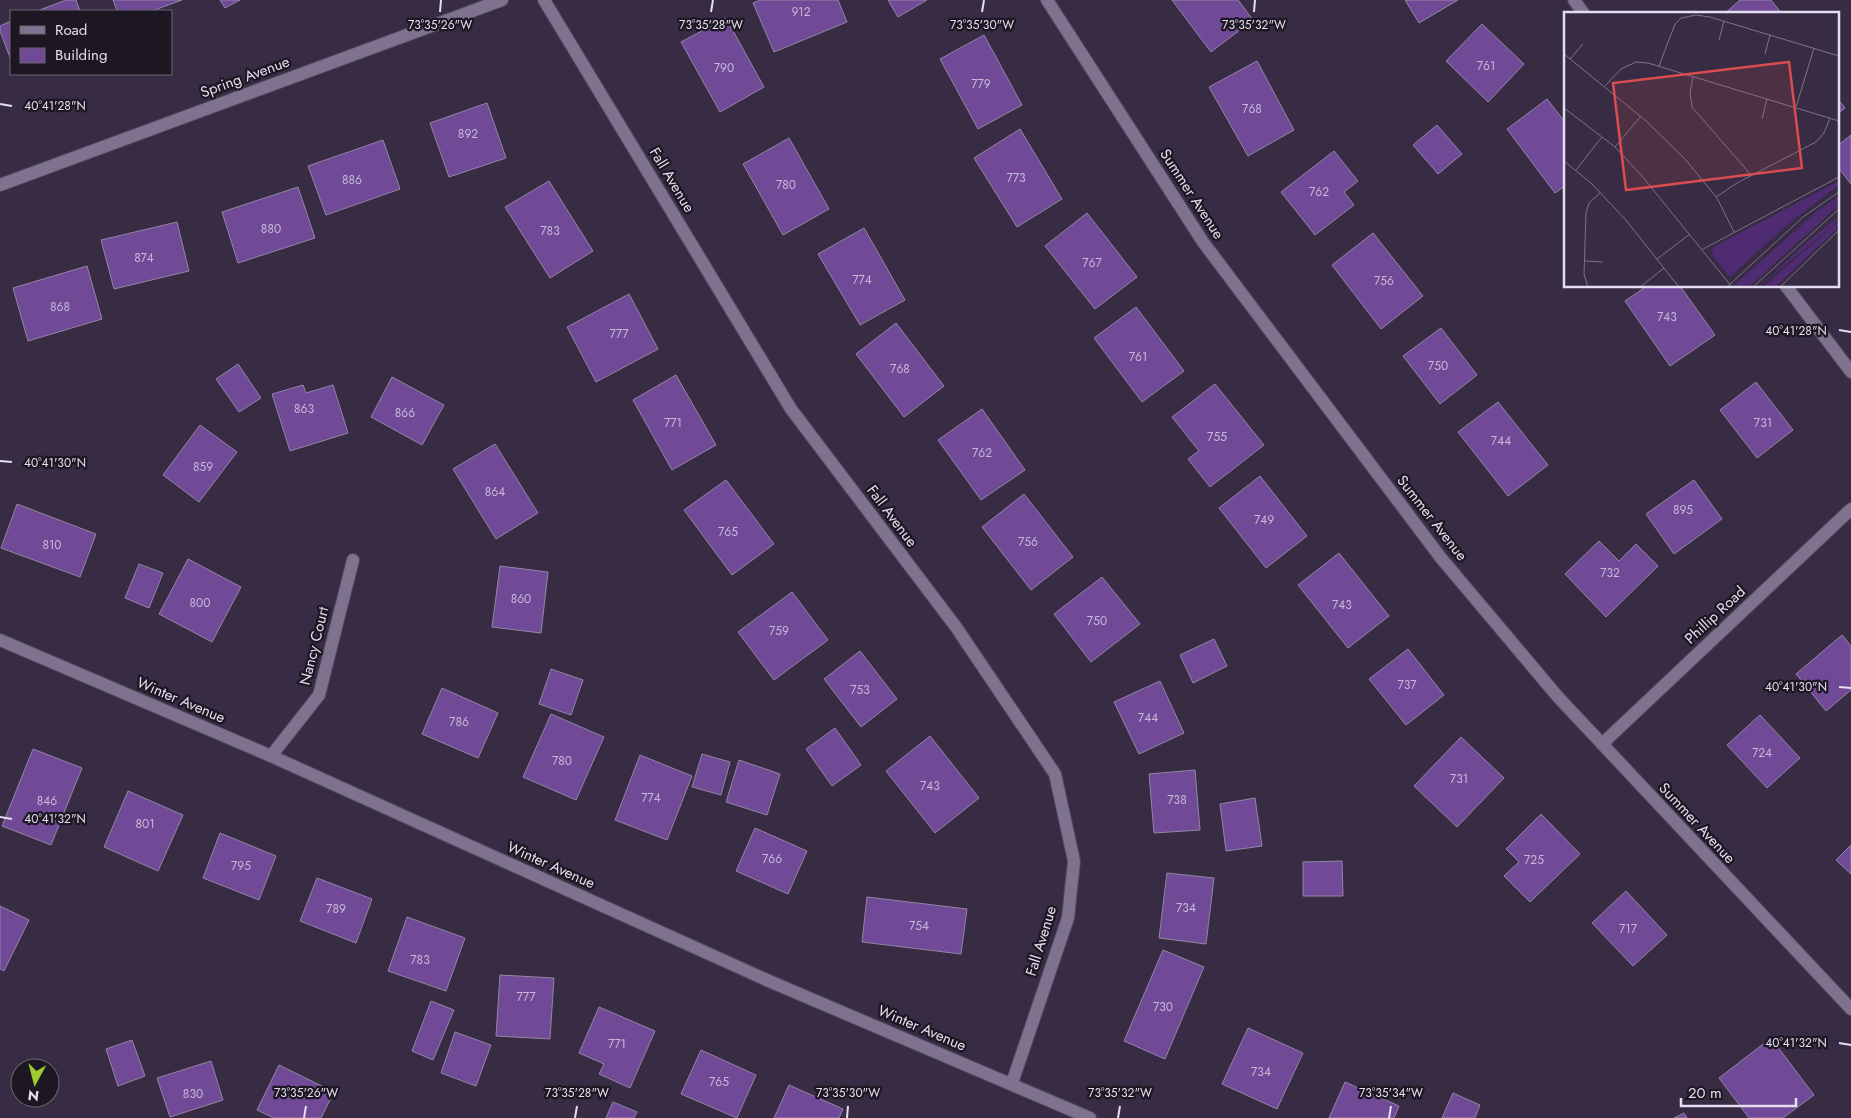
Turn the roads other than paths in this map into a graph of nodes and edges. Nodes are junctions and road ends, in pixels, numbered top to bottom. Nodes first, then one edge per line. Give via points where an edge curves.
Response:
1 (502, 0) edge
2 (544, 0) edge
3 (1047, 0) edge
4 (1574, 0) edge
5 (1583, 12) edge
6 (0, 185) edge
7 (1788, 288) edge
8 (1851, 372) edge
9 (1851, 509) edge
10 (353, 560) dead end
11 (0, 640) edge
12 (1602, 744) junction
13 (271, 756) junction
14 (1851, 1009) edge
15 (1012, 1083) junction
16 (1090, 1118) edge

1 - 6 street, Spring Avenue
2 - 15 street, Fall Avenue via 791,409 956,627 1055,774 1074,861 1068,918
3 - 12 street, Summer Avenue via 1203,242 1441,558 1558,697
4 - 5 street
7 - 8 street
9 - 12 street, Phillip Road
10 - 13 street, Nancy Court via 319,695
11 - 13 street, Winter Avenue
12 - 14 street, Summer Avenue
13 - 15 street, Winter Avenue via 770,981
15 - 16 street, Winter Avenue

